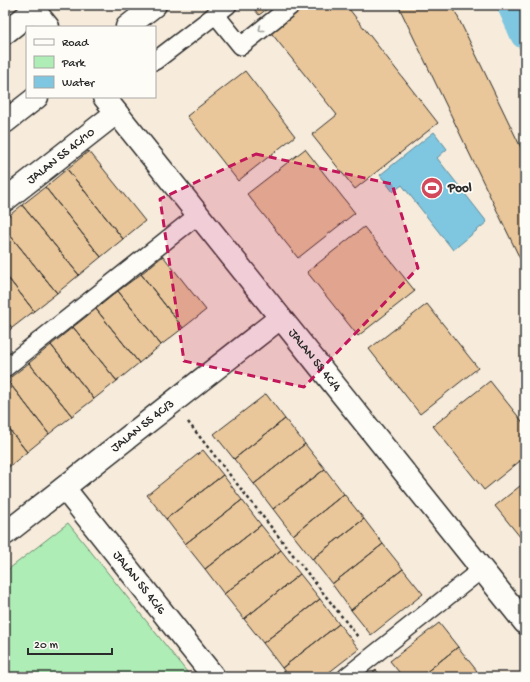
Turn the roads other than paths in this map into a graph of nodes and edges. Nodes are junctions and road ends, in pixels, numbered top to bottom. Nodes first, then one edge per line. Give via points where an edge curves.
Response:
1 (155, 5) edge
2 (292, 5) edge
3 (32, 8) edge
4 (222, 10) edge
5 (47, 26) edge
6 (128, 26) edge
7 (5, 33) edge
8 (156, 60) edge
9 (36, 98) edge
10 (109, 102) edge
11 (5, 122) edge
12 (5, 200) edge
13 (198, 215) junction
14 (280, 318) junction
15 (5, 368) edge
16 (64, 488) junction
17 (5, 534) edge
18 (482, 569) junction
19 (525, 623) edge
20 (214, 677) edge
21 (346, 677) edge

1 - 6 street
2 -> 4 lane via 241,46
3 - 5 street
3 - 7 street
4 - 8 lane
9 - 11 street
10 - 12 street, JALAN SS 4C/10
10 - 13 street, JALAN SS 4C/4
13 - 14 street, JALAN SS 4C/4
13 - 15 lane
14 - 16 street, JALAN SS 4C/3
14 - 18 street, JALAN SS 4C/4
16 - 17 street, JALAN SS 4C/3
16 - 20 street, JALAN SS 4C/6
18 - 19 street, JALAN SS 4C/4
18 - 21 lane

